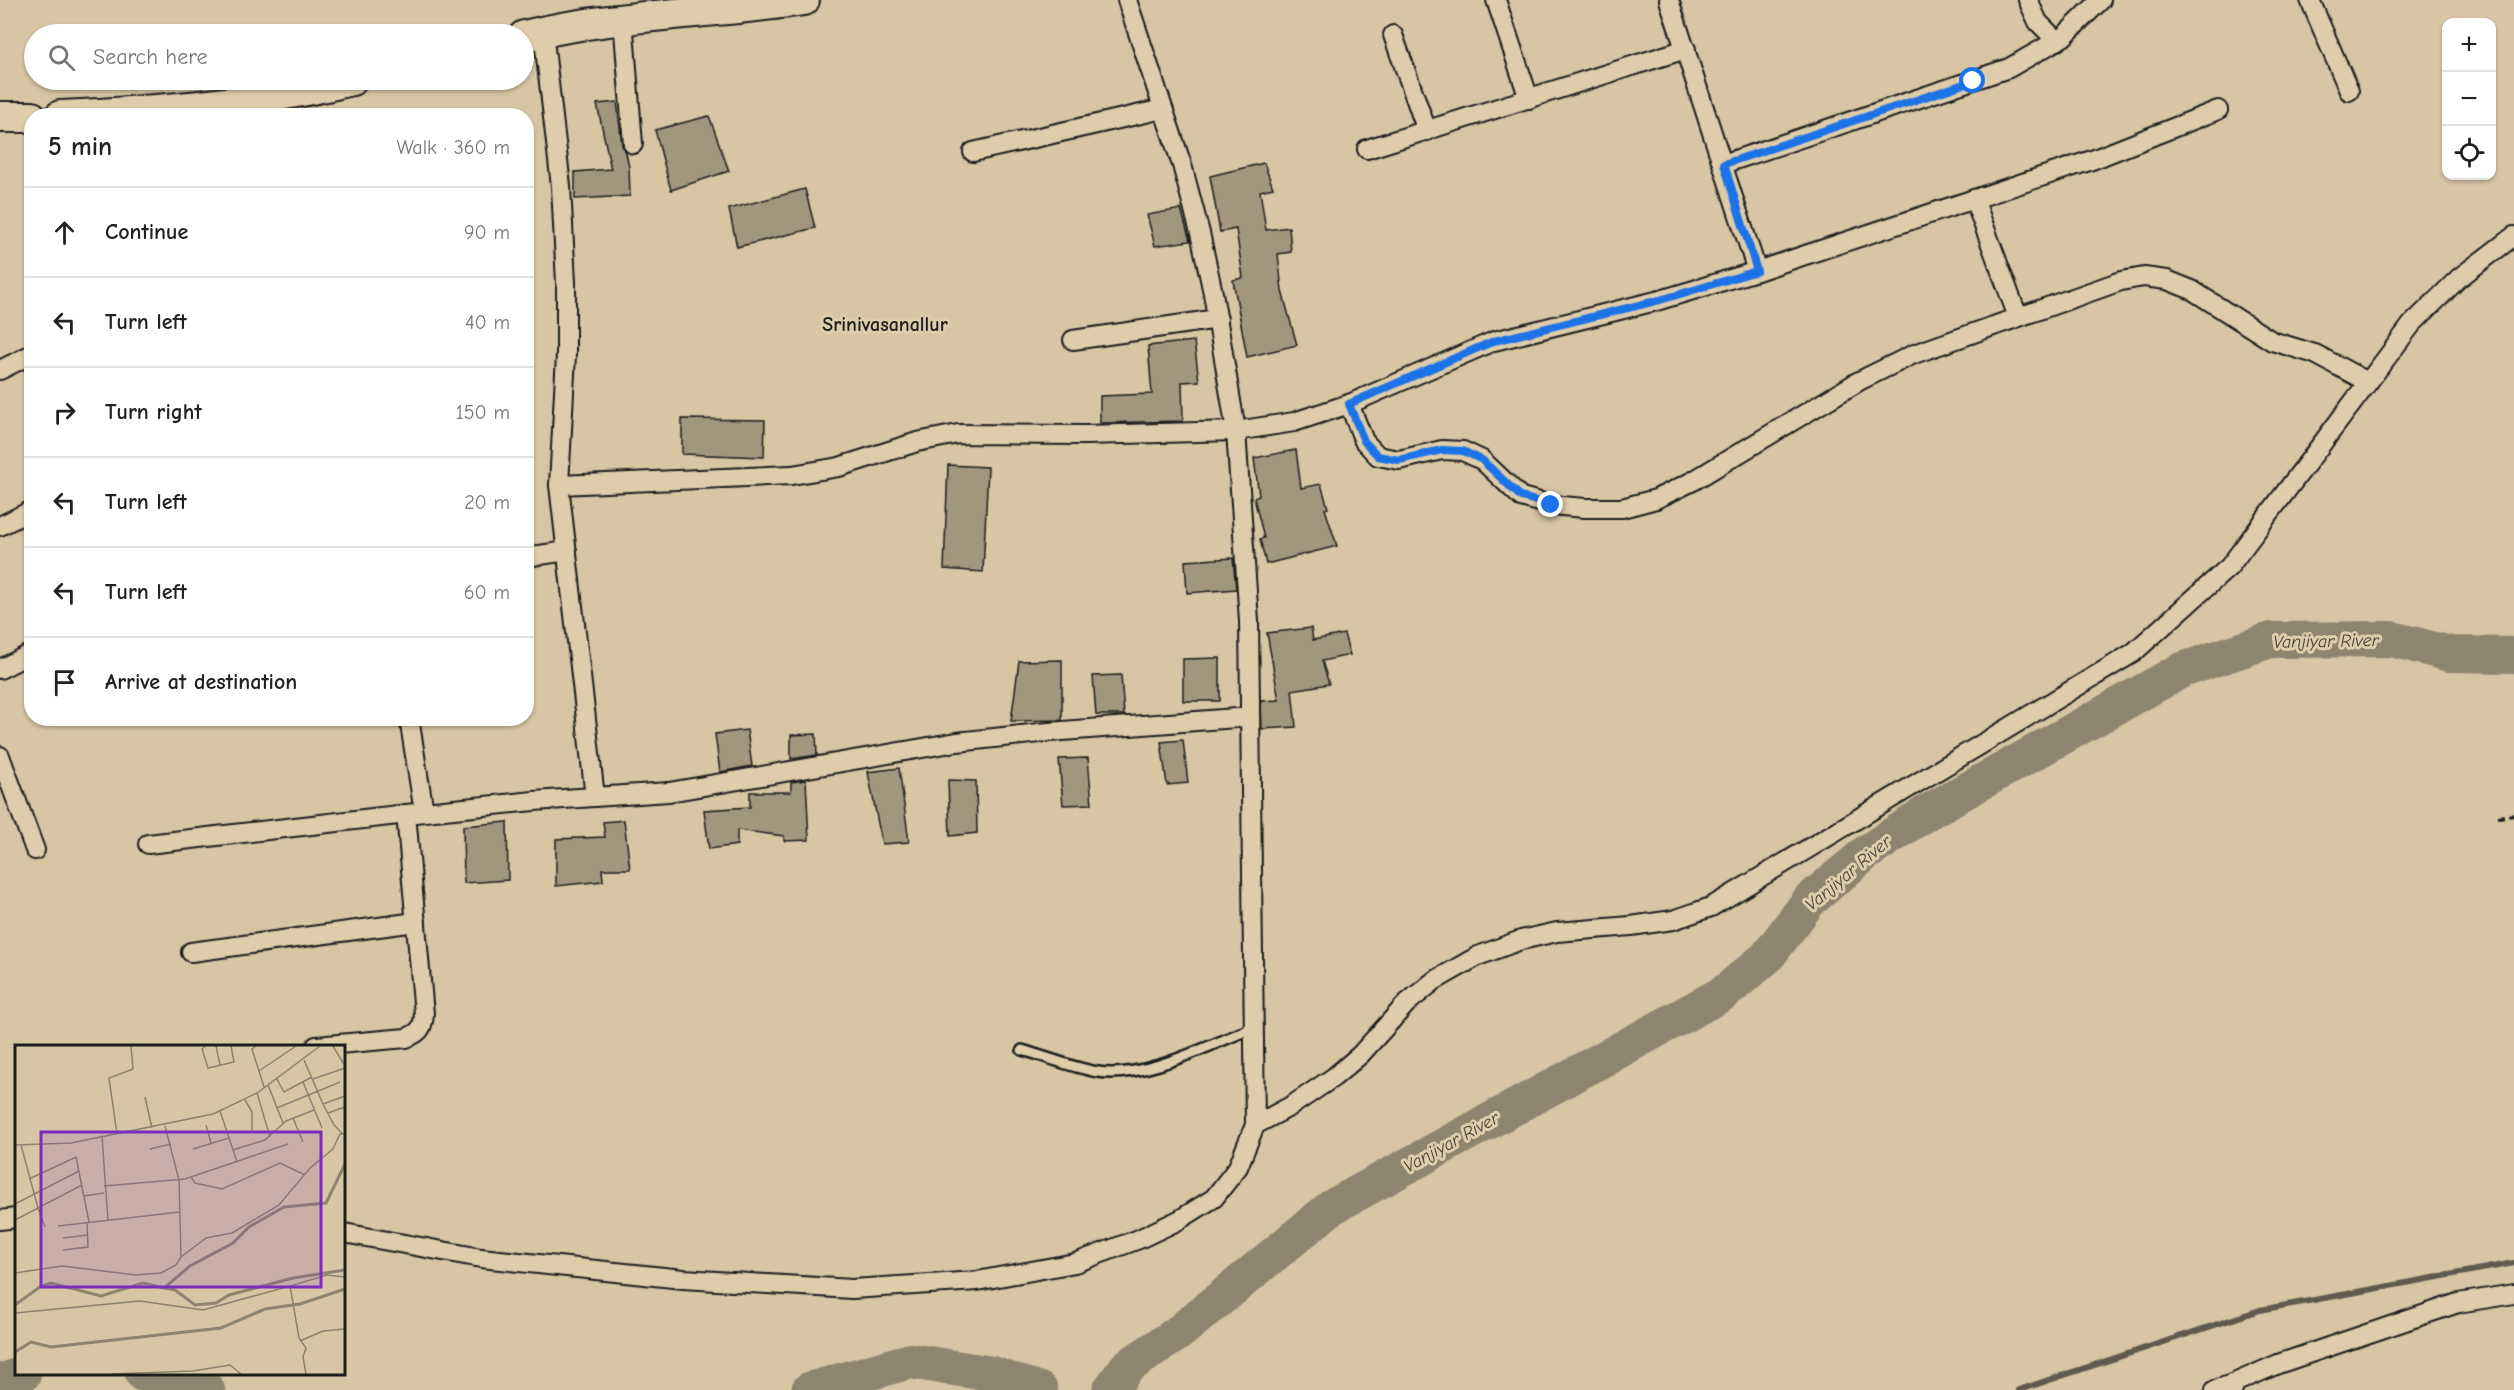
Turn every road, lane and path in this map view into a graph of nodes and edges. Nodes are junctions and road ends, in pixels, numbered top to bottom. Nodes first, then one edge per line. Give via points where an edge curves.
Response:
1 (804, 0) edge
2 (1127, 0) edge
3 (1496, 0) edge
4 (1669, 0) edge
5 (2028, 0) edge
6 (2101, 0) edge
7 (2310, 0) edge
8 (680, 7) edge
9 (623, 19) junction
10 (534, 33) edge
11 (1393, 35) dead end
12 (534, 38) edge
13 (2057, 41) junction
14 (1686, 50) junction
15 (305, 90) edge
16 (2349, 92) dead end
17 (1529, 99) junction
18 (182, 108) edge
19 (1163, 109) junction
20 (2218, 110) dead end
21 (0, 117) edge
22 (24, 117) edge
23 (1427, 131) junction
24 (633, 144) dead end
25 (1367, 149) dead end
26 (973, 152) dead end
27 (1724, 164) junction
28 (1974, 200) junction
29 (2514, 236) edge
30 (1757, 271) junction
31 (2018, 317) junction
32 (1218, 319) junction
33 (1073, 340) dead end
34 (24, 358) edge
35 (0, 370) edge
36 (2368, 382) junction
37 (1349, 404) junction
38 (1236, 431) junction
39 (559, 485) junction
40 (24, 514) edge
41 (0, 526) edge
42 (567, 551) junction
43 (534, 556) edge
44 (24, 657) edge
45 (0, 669) edge
46 (1250, 717) junction
47 (409, 726) edge
48 (0, 756) edge
49 (596, 797) junction
50 (415, 813) junction
51 (2514, 814) edge
52 (2498, 817) dead end
53 (148, 844) dead end
54 (35, 850) dead end
55 (416, 922) junction
56 (191, 952) dead end
57 (1253, 1028) junction
58 (336, 1045) edge
59 (1022, 1050) dead end
60 (1255, 1125) junction
61 (15, 1218) edge
62 (0, 1220) edge
63 (345, 1233) edge
64 (2514, 1294) edge
65 (2227, 1388) edge

1 - 8 main road via 764,6
2 - 19 street
3 - 17 street
4 - 14 street
5 - 13 street via 2038,22
6 - 13 street
7 - 16 street
8 - 9 main road
9 - 10 main road
9 - 24 street
11 - 23 street
12 - 39 street via 561,186 566,355
13 - 27 street via 2009,68
14 - 17 street
14 - 27 street
15 - 18 main road
17 - 23 street
19 - 26 street
19 - 32 street via 1185,176
20 - 28 street via 2092,160
21 - 22 main road
23 - 25 street
27 - 30 street
28 - 30 street
28 - 31 street
29 - 36 street via 2459,278 2412,324
30 - 37 street via 1660,300 1494,341
31 - 36 street via 2121,280 2167,280 2192,290 2272,341 2315,354
31 - 37 street via 1914,354 1859,381 1693,481 1656,499 1622,508 1551,505 1521,497 1482,460 1463,451 1442,450 1399,460 1378,456 1364,441
32 - 33 street
32 - 38 street
34 - 35 street
36 - 60 street via 2229,567 2133,653 1711,908 1631,927 1557,932 1478,956 1434,981 1407,1003 1334,1077
37 - 38 street via 1294,422
38 - 39 street via 958,434 917,442 839,467 792,475
38 - 46 street via 1249,621
39 - 42 street
40 - 41 street
42 - 43 street
42 - 49 street
44 - 45 street
46 - 49 street via 957,742 669,792
46 - 57 street
47 - 50 street
48 - 54 street
49 - 50 street
50 - 53 street
50 - 55 street
51 - 52 path
55 - 56 street
55 - 58 street via 423,1027 406,1038
57 - 59 lane via 1151,1067 1124,1072 1098,1072
57 - 60 street
60 - 63 street via 1238,1167 1214,1198 1179,1220 1075,1263 976,1281 852,1289 683,1279 481,1258
61 - 62 street
64 - 65 street via 2458,1303 2278,1364

